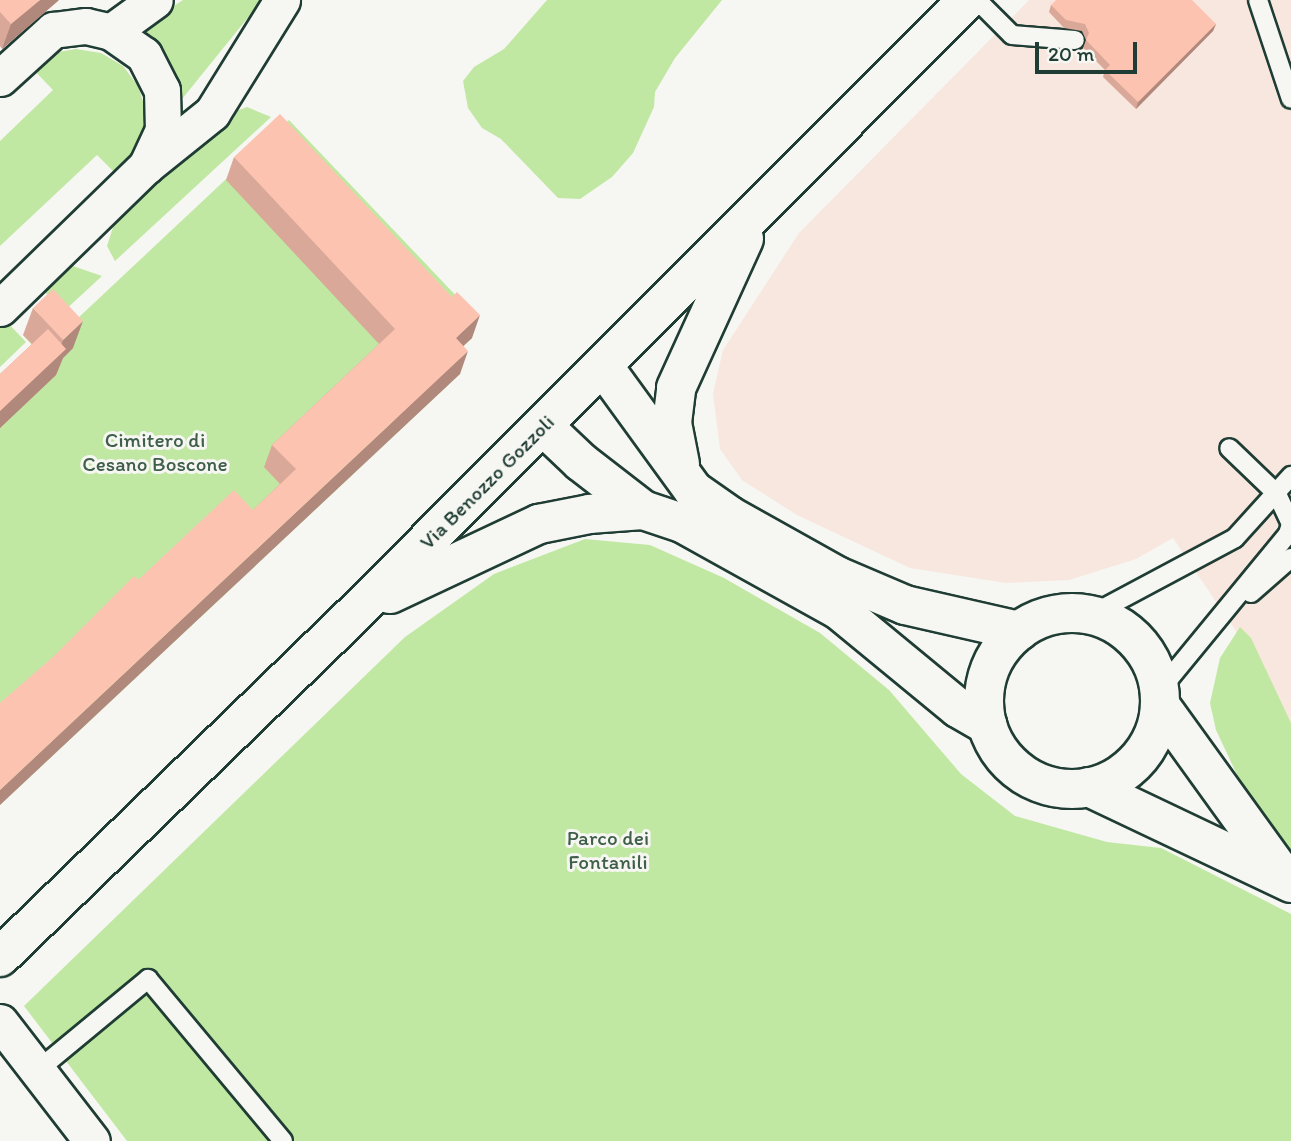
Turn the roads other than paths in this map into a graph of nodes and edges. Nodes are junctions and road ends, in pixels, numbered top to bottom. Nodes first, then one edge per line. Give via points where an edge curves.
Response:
1 (155, 0) edge
2 (282, 0) edge
3 (968, 0) edge
4 (977, 0) edge
5 (1258, 0) edge
6 (95, 20) edge
7 (1075, 40) dead end
8 (0, 78) edge
9 (1291, 99) edge
10 (146, 166) junction
11 (757, 212) junction
12 (0, 307) edge
13 (603, 366) junction
14 (543, 426) junction
15 (1229, 448) dead end
16 (682, 476) junction
17 (1291, 479) edge
18 (1277, 494) junction
19 (643, 510) junction
20 (1291, 558) edge
21 (357, 611) junction
22 (1091, 615) junction
23 (1211, 628) junction
24 (1019, 631) junction
25 (1160, 698) junction
26 (988, 725) junction
27 (1089, 787) junction
28 (1287, 880) edge
29 (0, 957) edge
30 (0, 1022) edge
31 (38, 1070) junction
32 (92, 1141) edge
33 (283, 1141) edge

1 - 6 street
2 - 10 street via 212,113
3 - 11 street, Via Benozzo Gozzoli
4 - 7 lane via 1012,35
5 - 9 lane
6 - 8 street via 53,30
6 - 10 street via 144,55 162,90 163,130
10 - 12 street
11 - 13 street, Via Benozzo Gozzoli
11 - 16 street via 676,388 672,423
13 - 14 street, Via Benozzo Gozzoli
13 - 16 street
14 - 19 street
14 - 21 street, Via Benozzo Gozzoli
15 - 18 lane
16 - 24 street via 693,490 730,516 837,576 905,605
17 - 18 lane
18 - 22 lane via 1235,538
18 - 23 lane via 1290,514 1288,534
19 - 21 street via 589,513 539,524
19 - 26 street via 682,523 839,610 958,708
20 - 23 lane
21 - 29 street, Via Benozzo Gozzoli
22 - 24 street via 1058,614
22 - 25 street via 1112,622 1137,642 1150,660
23 - 25 lane
24 - 26 street via 1003,646 988,676
25 - 27 street via 1153,734 1136,761 1110,780
25 - 28 street
26 - 27 street via 999,749 1022,772 1051,786
27 - 28 street
30 - 31 street
31 - 32 street
31 - 33 lane via 148,979

